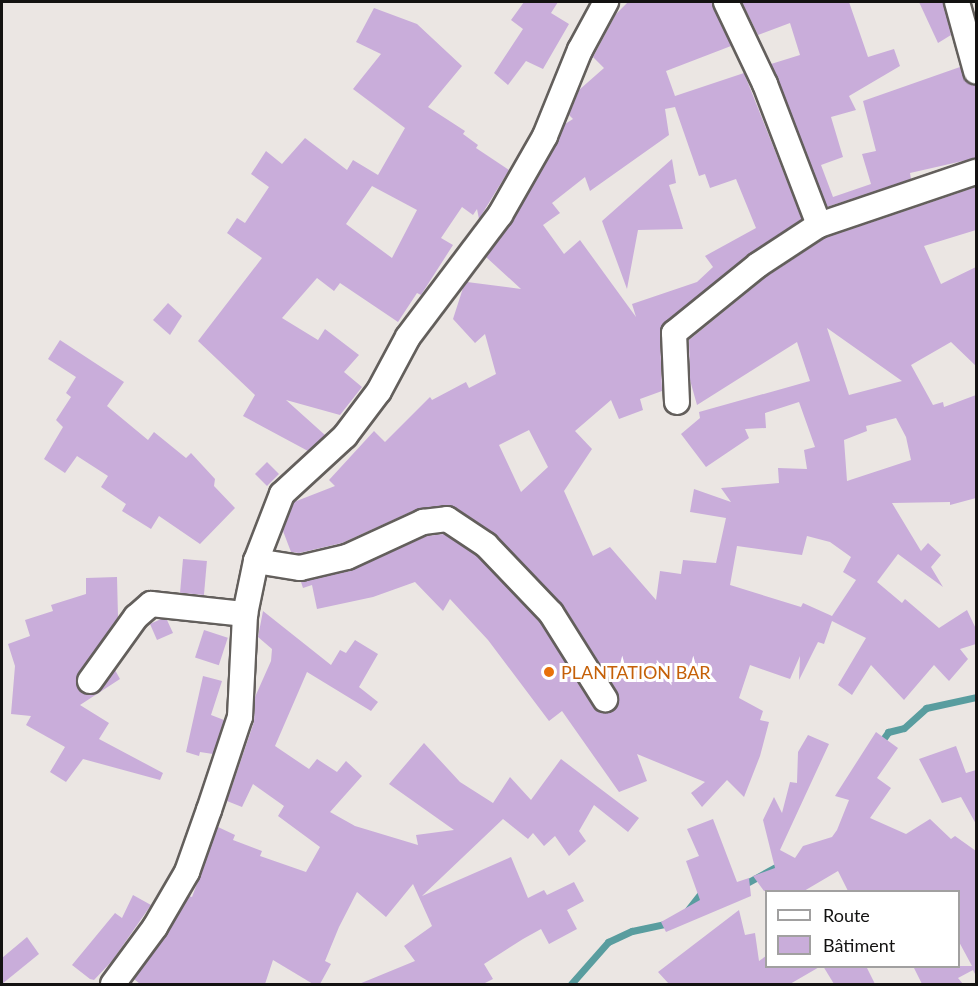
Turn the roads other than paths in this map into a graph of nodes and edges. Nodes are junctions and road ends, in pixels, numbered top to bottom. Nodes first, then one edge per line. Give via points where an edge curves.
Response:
1 (606, 2) edge
2 (726, 2) edge
3 (957, 2) edge
4 (976, 71) edge
5 (976, 172) edge
6 (819, 225) junction
7 (677, 402) dead end
8 (256, 561) junction
9 (245, 614) junction
10 (90, 681) dead end
11 (605, 699) dead end
12 (121, 982) edge

1 - 8 street via 580,50 545,136 500,215 408,337 379,391 345,436 282,494
2 - 6 street via 765,84
3 - 4 street
5 - 6 street
6 - 7 street via 758,266 674,333
8 - 9 street
8 - 11 street via 300,568 348,557 423,522 447,519 486,545 551,614
9 - 10 street via 151,604 136,617
9 - 12 street via 240,717 187,872

